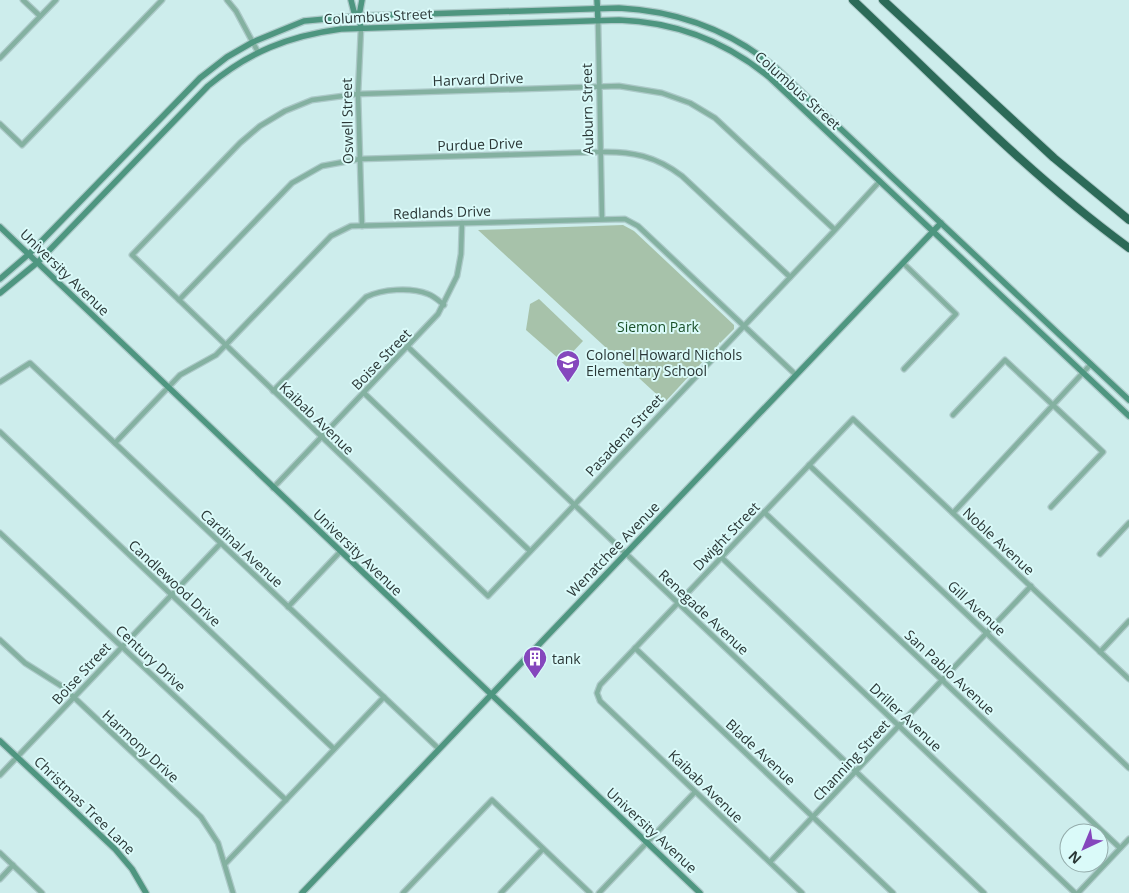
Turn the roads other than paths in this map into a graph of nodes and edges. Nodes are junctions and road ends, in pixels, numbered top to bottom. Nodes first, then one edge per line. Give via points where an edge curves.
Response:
1 (23, 0) edge
2 (56, 0) edge
3 (162, 0) edge
4 (227, 0) edge
5 (351, 0) edge
6 (362, 0) edge
7 (597, 0) edge
8 (853, 0) edge
9 (883, 0) edge
10 (598, 9) junction
11 (40, 16) junction
12 (359, 16) junction
13 (598, 20) junction
14 (361, 28) junction
15 (253, 42) junction
16 (258, 52) junction
17 (0, 58) edge
18 (598, 86) junction
19 (358, 94) junction
20 (0, 124) edge
21 (600, 152) junction
22 (360, 159) junction
23 (880, 181) junction
24 (602, 218) junction
25 (1129, 220) edge
26 (462, 223) junction
27 (941, 223) junction
28 (362, 226) junction
29 (0, 227) edge
30 (835, 230) junction
31 (933, 231) junction
32 (1129, 248) edge
33 (29, 254) junction
34 (132, 255) joint
35 (38, 262) junction
36 (902, 263) junction
37 (790, 278) junction
38 (0, 280) edge
39 (0, 293) edge
40 (179, 300) junction
41 (444, 305) junction
42 (744, 325) junction
43 (226, 346) junction
44 (408, 347) junction
45 (1091, 364) junction
46 (904, 369) dead end
47 (1083, 373) junction
48 (796, 375) junction
49 (0, 382) edge
50 (168, 388) junction
51 (273, 391) junction
52 (364, 393) junction
53 (1129, 400) edge
54 (1054, 406) junction
55 (953, 415) dead end
56 (1129, 416) edge
57 (853, 418) joint
58 (0, 432) edge
59 (321, 437) junction
60 (115, 443) junction
61 (809, 465) junction
62 (273, 488) junction
63 (574, 504) junction
64 (1051, 507) dead end
65 (764, 512) junction
66 (953, 513) junction
67 (1129, 523) edge
68 (0, 533) edge
69 (221, 543) junction
70 (530, 550) junction
71 (340, 552) junction
72 (626, 553) junction
73 (1100, 554) dead end
74 (721, 557) junction
75 (1031, 586) junction
76 (171, 595) junction
77 (488, 596) joint
78 (678, 602) junction
79 (288, 607) junction
80 (1129, 621) edge
81 (986, 633) junction
82 (0, 640) edge
83 (123, 646) junction
84 (635, 648) junction
85 (1100, 652) junction
86 (1129, 679) edge
87 (942, 680) junction
88 (598, 693) joint
89 (491, 695) junction
90 (74, 697) junction
91 (384, 697) junction
92 (899, 726) junction
93 (0, 741) edge
94 (334, 749) junction
95 (439, 750) junction
96 (18, 757) junction
97 (1129, 768) edge
98 (856, 771) junction
99 (0, 775) edge
100 (695, 792) junction
101 (286, 800) junction
102 (813, 816) junction
103 (1129, 839) edge
104 (647, 843) junction
105 (1120, 848) junction
106 (543, 849) junction
107 (0, 853) edge
108 (770, 862) junction
109 (224, 864) junction
110 (13, 865) junction
111 (0, 879) edge
112 (42, 893) edge
113 (146, 893) edge
114 (233, 893) edge
115 (302, 893) edge
116 (403, 893) edge
117 (501, 893) edge
118 (590, 893) edge
119 (599, 893) edge
120 (700, 893) edge
121 (802, 893) edge
122 (893, 893) edge
123 (984, 893) edge
124 (1077, 893) edge

1 - 11 street
2 - 11 street
3 - 20 street via 22,145
4 - 15 street
5 - 12 main road, Oswell Street via 354,12
6 - 12 main road, Oswell Street
7 - 10 main road, Auburn Street
8 - 32 highway via 1027,165
9 - 25 highway via 1054,158
10 - 12 main road, Columbus Street
10 - 13 main road, Auburn Street
10 - 27 main road, Columbus Street via 632,9 673,15 713,28 750,48 776,68
11 - 17 street
12 - 14 main road, Oswell Street
12 - 15 main road, Columbus Street via 304,21
13 - 14 main road, Columbus Street
13 - 18 street, Auburn Street
13 - 23 main road, Columbus Street via 635,20 670,26 701,35 730,49 769,77
14 - 16 main road, Columbus Street via 307,34
14 - 19 street, Oswell Street
15 - 16 street
15 - 33 main road, Columbus Street via 213,67 191,86
16 - 35 main road, Columbus Street via 233,67 199,95
18 - 19 street, Harvard Drive
18 - 21 street, Auburn Street
18 - 30 street, Harvard Drive via 648,89 676,97 703,110
19 - 22 street, Oswell Street
19 - 34 street, Harvard Drive via 312,100 260,126
21 - 22 street, Purdue Drive
21 - 24 street, Auburn Street
21 - 37 street, Purdue Drive via 639,154 673,169
22 - 28 street, Oswell Street
22 - 40 street, Purdue Drive via 322,166 292,183
23 - 30 street, Pasadena Street
23 - 31 main road, Columbus Street
24 - 26 street, Redlands Drive
24 - 42 street, Redlands Drive via 626,219 638,226
26 - 28 street, Redlands Drive
26 - 41 street, Boise Street via 460,265
27 - 31 main road, Wenatchee Avenue
27 - 45 main road, Columbus Street
28 - 43 street, Redlands Drive via 344,228 332,236
29 - 33 main road, University Avenue
30 - 37 street, Pasadena Street
31 - 36 main road, Wenatchee Avenue
31 - 47 main road, Columbus Street
33 - 35 main road, University Avenue
33 - 38 main road, Columbus Street
34 - 40 street, Kaibab Avenue
35 - 39 main road, Columbus Street
35 - 50 main road, University Avenue
36 - 46 street via 956,314
36 - 48 main road, Wenatchee Avenue
37 - 42 street, Pasadena Street
40 - 43 street, Kaibab Avenue
41 - 44 street, Boise Street
41 - 51 street via 420,291 380,292 366,297
42 - 48 street, Redlands Drive
42 - 63 street, Pasadena Street
43 - 50 street, Redlands Drive via 211,360 186,370
43 - 51 street, Kaibab Avenue
44 - 52 street, Boise Street
44 - 63 street, Renegade Avenue
45 - 47 street
45 - 53 main road, Columbus Street
47 - 54 street
47 - 56 main road, Columbus Street
48 - 72 main road, Wenatchee Avenue
49 - 60 street, Cardinal Avenue via 30,363
50 - 60 street, Redlands Drive
50 - 62 main road, University Avenue
51 - 59 street, Kaibab Avenue
52 - 59 street, Boise Street
52 - 70 street
54 - 55 street via 1005,360
54 - 64 street via 1103,452
54 - 66 street
57 - 61 street, Dwight Street
57 - 66 street, Noble Avenue
58 - 76 street, Candlewood Drive
59 - 62 street, Boise Street
59 - 77 street, Kaibab Avenue
60 - 69 street, Cardinal Avenue
61 - 65 street, Dwight Street
61 - 81 street, Gill Avenue
62 - 71 main road, University Avenue
63 - 70 street, Pasadena Street
63 - 72 street, Renegade Avenue
65 - 74 street, Dwight Street
65 - 87 street, San Pablo Avenue
66 - 75 street, Noble Avenue
67 - 73 street
68 - 83 street, Century Drive
69 - 76 street, Boise Street
69 - 79 street, Cardinal Avenue
70 - 77 street, Pasadena Street
71 - 79 street
71 - 89 main road, University Avenue
72 - 78 street, Renegade Avenue
72 - 89 main road, Wenatchee Avenue
74 - 78 street, Dwight Street
74 - 92 street, Driller Avenue
75 - 81 street, Channing Street
75 - 85 street, Noble Avenue
76 - 83 street, Boise Street
76 - 94 street, Candlewood Drive
78 - 84 street, Dwight Street
78 - 98 street, Renegade Avenue
79 - 91 street, Cardinal Avenue
80 - 85 street
81 - 87 street, Channing Street
81 - 97 street, Gill Avenue
82 - 90 street, Harmony Drive via 25,663 54,680
83 - 90 street, Boise Street
83 - 101 street, Century Drive
84 - 88 street, Dwight Street via 600,684
84 - 102 street, Blade Avenue
85 - 86 street, Noble Avenue
87 - 92 street, Channing Street
87 - 105 street, San Pablo Avenue
88 - 100 street, Kaibab Avenue via 600,701
89 - 95 main road, Wenatchee Avenue
89 - 104 main road, University Avenue
90 - 96 street, Boise Street
90 - 109 street, Harmony Drive via 201,818 218,843
91 - 94 street
91 - 95 street, Cardinal Avenue
92 - 98 street, Channing Street
92 - 124 street, Driller Avenue
93 - 96 main road, Christmas Tree Lane
94 - 101 street
95 - 115 main road, Wenatchee Avenue
96 - 99 street, Boise Street
96 - 113 main road, Christmas Tree Lane via 115,849
98 - 102 street, Channing Street
98 - 123 street, Renegade Avenue
100 - 104 street
100 - 108 street, Kaibab Avenue
101 - 109 street
102 - 108 street, Channing Street
102 - 122 street, Blade Avenue
103 - 105 street
104 - 119 street
104 - 120 main road, University Avenue
105 - 124 street
106 - 116 street via 492,800
106 - 117 street
106 - 118 street
107 - 110 street
108 - 121 street, Kaibab Avenue
109 - 114 street, Harmony Drive
110 - 111 street
110 - 112 street

